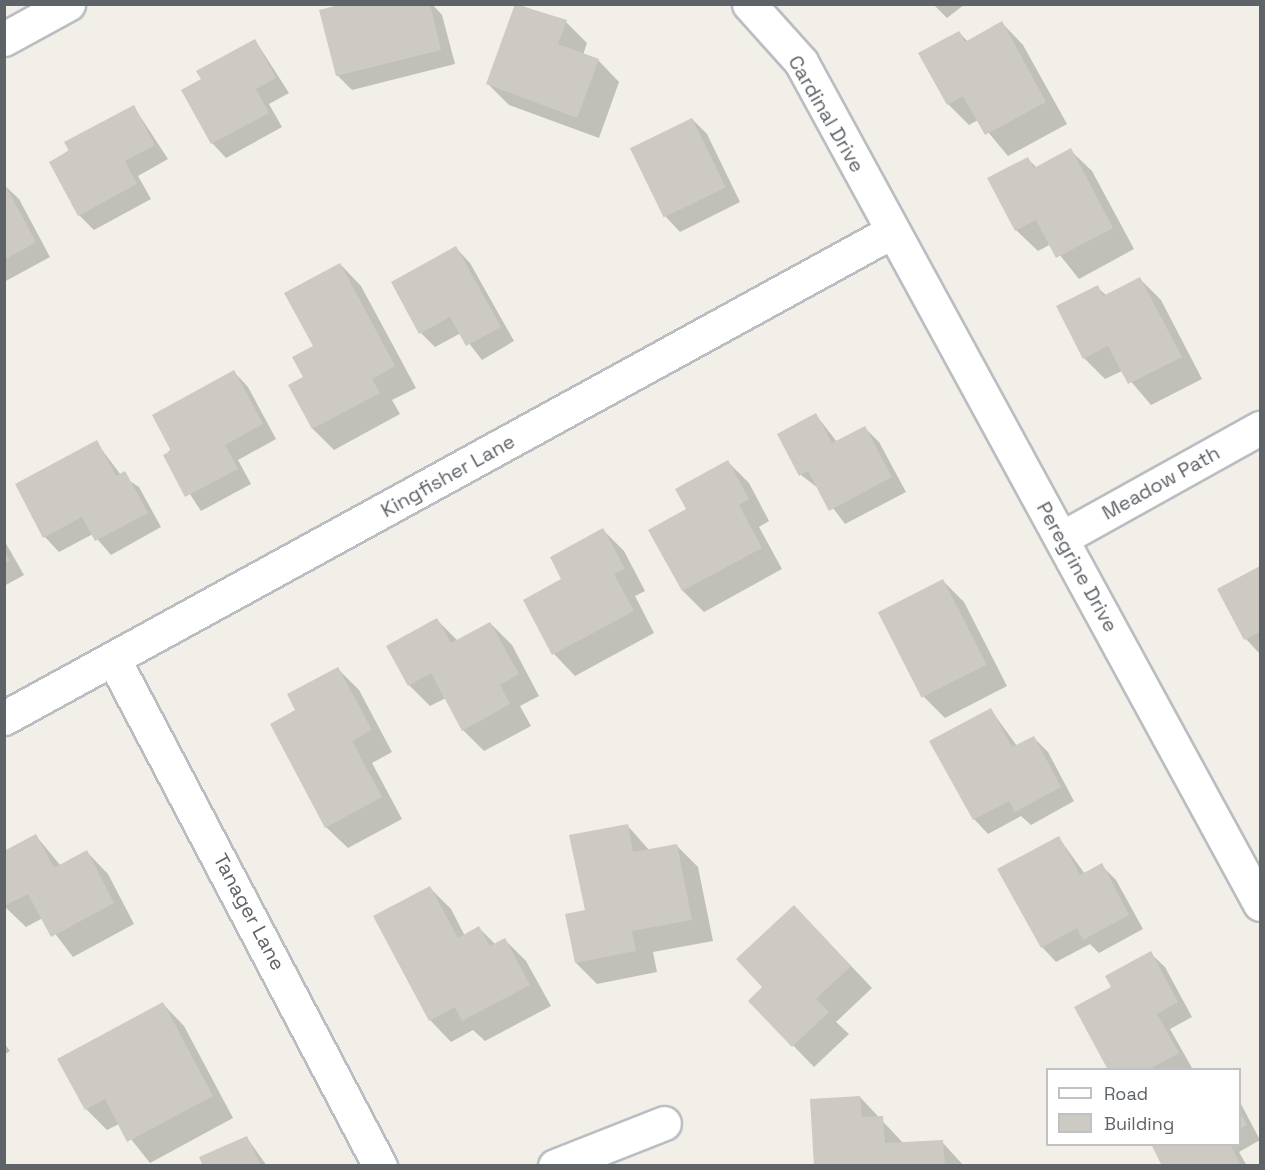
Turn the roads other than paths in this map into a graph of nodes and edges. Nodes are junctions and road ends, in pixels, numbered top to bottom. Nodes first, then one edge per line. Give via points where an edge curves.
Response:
1 (68, 4) edge
2 (749, 4) edge
3 (4, 39) edge
4 (891, 232) junction
5 (1260, 428) edge
6 (1062, 538) junction
7 (114, 660) junction
8 (4, 718) edge
9 (1260, 904) edge
10 (664, 1123) dead end
11 (380, 1166) edge
12 (555, 1166) edge

1 - 3 street
2 - 4 street, Cardinal Drive via 801,62
4 - 6 street, Peregrine Drive
4 - 7 street, Kingfisher Lane
5 - 6 street, Meadow Path
6 - 9 street, Peregrine Drive
7 - 8 street, Kingfisher Lane
7 - 11 street, Tanager Lane
10 - 12 street

